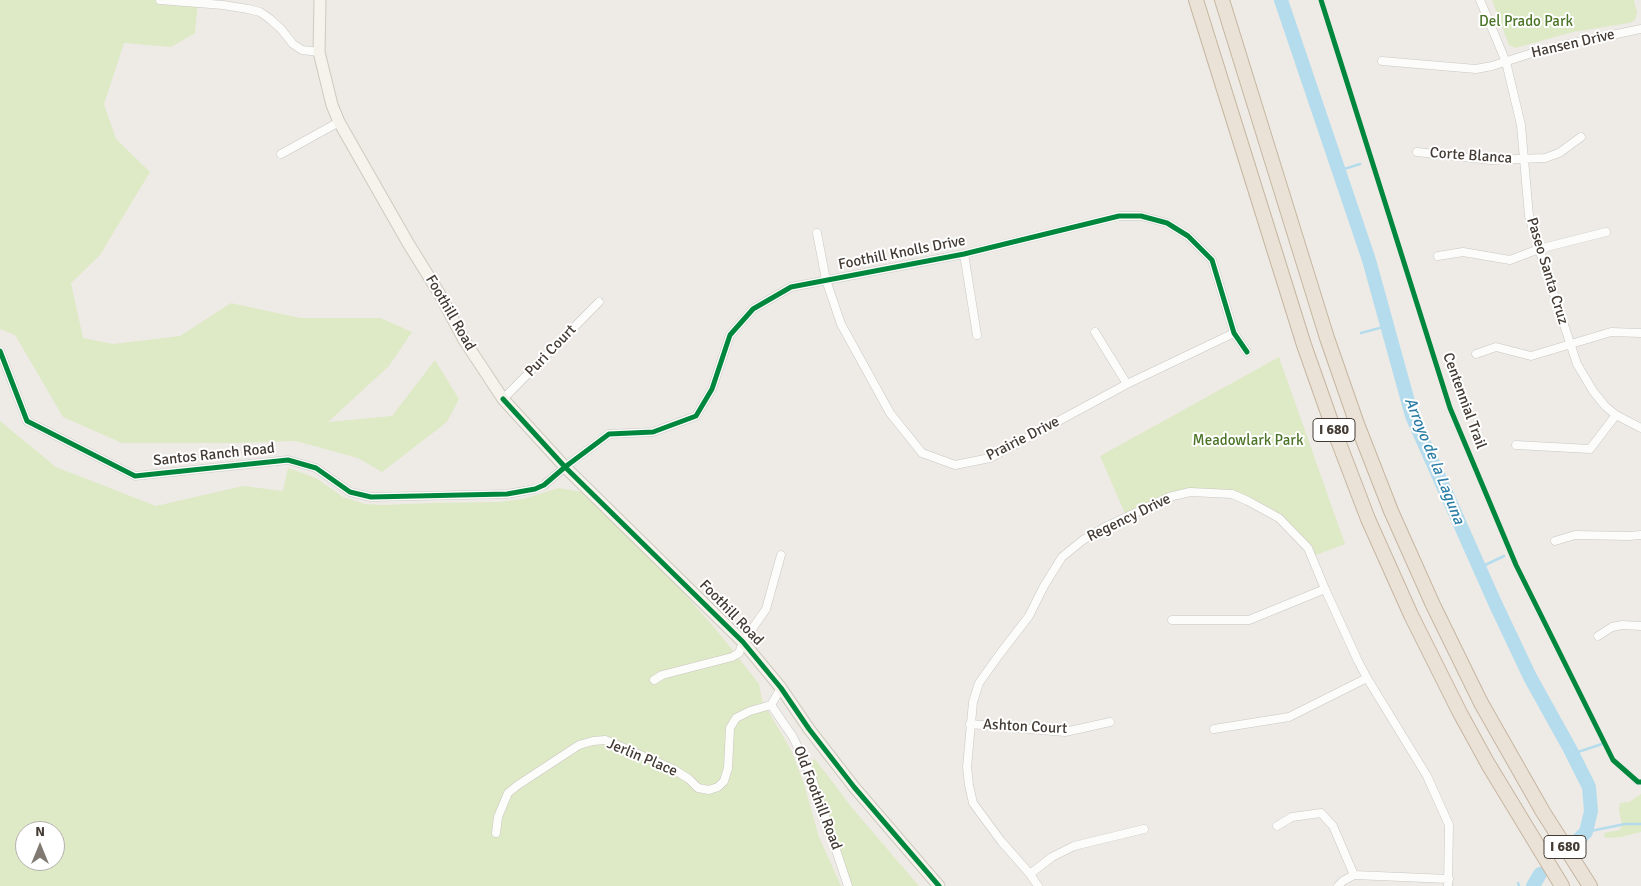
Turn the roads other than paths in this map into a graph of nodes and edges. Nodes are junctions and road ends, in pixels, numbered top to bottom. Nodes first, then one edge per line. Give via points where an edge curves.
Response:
1 (160, 0) edge
2 (320, 0) edge
3 (326, 0) edge
4 (1196, 0) edge
5 (1222, 0) edge
6 (1480, 0) edge
7 (1641, 30) edge
8 (319, 52) junction
9 (1382, 60) dead end
10 (1506, 62) junction
11 (339, 122) junction
12 (1581, 138) dead end
13 (1418, 152) dead end
14 (280, 154) dead end
15 (1524, 160) junction
16 (1606, 232) dead end
17 (817, 233) dead end
18 (1538, 249) junction
19 (964, 254) junction
20 (1438, 256) dead end
21 (826, 280) junction
22 (599, 302) dead end
23 (1095, 332) dead end
24 (1234, 333) junction
25 (1641, 333) edge
26 (977, 335) dead end
27 (1571, 345) junction
28 (0, 351) edge
29 (1248, 352) dead end
30 (1476, 354) dead end
31 (1127, 384) junction
32 (503, 399) junction
33 (1616, 416) junction
34 (1641, 428) edge
35 (1516, 445) dead end
36 (565, 467) junction
37 (1641, 535) edge
38 (1555, 541) dead end
39 (781, 555) dead end
40 (1325, 589) junction
41 (1172, 620) dead end
42 (1641, 626) edge
43 (1598, 636) dead end
44 (743, 642) junction
45 (1367, 678) junction
46 (654, 680) dead end
47 (781, 688) junction
48 (771, 705) junction
49 (1110, 722) dead end
50 (970, 724) junction
51 (809, 729) junction
52 (1214, 729) dead end
53 (1277, 826) dead end
54 (1144, 829) dead end
55 (496, 833) dead end
56 (1030, 874) junction
57 (1354, 874) junction
58 (1448, 882) edge
59 (1589, 884) edge
60 (848, 886) edge
61 (930, 886) edge
62 (939, 886) edge
63 (1038, 886) edge
64 (1338, 886) edge
65 (1562, 886) edge

1 - 8 street via 231,6 260,12 293,44 302,50
2 - 8 main road, Foothill Road
3 - 11 main road, Foothill Road via 327,66
4 - 65 highway, I 680 via 1304,344 1351,476 1434,663 1488,764
5 - 59 highway, I 680 via 1344,390 1412,559 1504,744
6 - 10 street, Paseo Santa Cruz
7 - 10 street, Hansen Drive via 1564,45
8 - 11 main road, Foothill Road
9 - 10 street, Hansen Drive via 1476,69
10 - 15 street, Paseo Santa Cruz via 1521,125
11 - 14 street
11 - 32 main road, Foothill Road via 464,340
12 - 15 street, Corte Blanca via 1552,156
13 - 15 street, Corte Blanca
15 - 18 street, Paseo Santa Cruz via 1529,216
16 - 18 street
17 - 21 street, Prairie Drive
18 - 20 street via 1510,260 1463,252
18 - 27 street, Paseo Santa Cruz
19 - 21 street, Foothill Knolls Drive
19 - 24 street, Foothill Knolls Drive via 1119,216 1140,216 1166,222 1188,236 1212,260
19 - 26 street
21 - 31 street, Prairie Drive via 841,324 890,412 922,453 955,465 990,458
21 - 36 street, Foothill Knolls Drive via 791,287 754,309 730,335 712,389 696,416 653,432 609,434
22 - 32 street, Puri Court
23 - 31 street
24 - 29 street, Foothill Knolls Drive
24 - 31 street, Prairie Drive
25 - 27 street via 1611,332
27 - 30 street via 1531,356 1496,347
27 - 33 street, Paseo Santa Cruz via 1577,364 1593,391
28 - 36 street, Santos Ranch Road via 27,421 134,476 288,460 316,468 350,492 371,498 520,492 544,485
32 - 36 main road, Foothill Road
33 - 34 street, Paseo Santa Cruz
33 - 35 street via 1590,449
36 - 44 main road, Foothill Road
37 - 38 street via 1574,535
39 - 44 street via 766,609
40 - 41 street via 1249,620
40 - 45 street, Regency Drive
40 - 50 street, Regency Drive via 1308,548 1279,518 1232,494 1190,492 1169,497 1107,526 1062,557 1029,616 979,683
42 - 43 street via 1612,627
44 - 46 street via 739,653 732,657 662,675
44 - 47 main road, Foothill Road
45 - 52 street via 1289,717
45 - 58 street, Regency Drive via 1427,776 1449,825
47 - 48 street
47 - 51 main road, Foothill Road
48 - 55 street, Jerlin Place via 750,710 736,718 730,728 728,768 724,781 718,787 709,790 698,788 673,769 605,740 593,741 578,745 508,794 498,817
48 - 60 street, Old Foothill Road via 793,736 811,775
49 - 50 street, Ashton Court via 1065,732
50 - 56 street, Regency Drive via 967,767 973,803
51 - 61 main road, Foothill Road via 849,791
51 - 62 main road, Foothill Road
53 - 57 street via 1292,817 1321,813 1333,826
54 - 56 street via 1074,846 1052,857
56 - 63 street, Regency Drive
57 - 58 street
57 - 64 street

